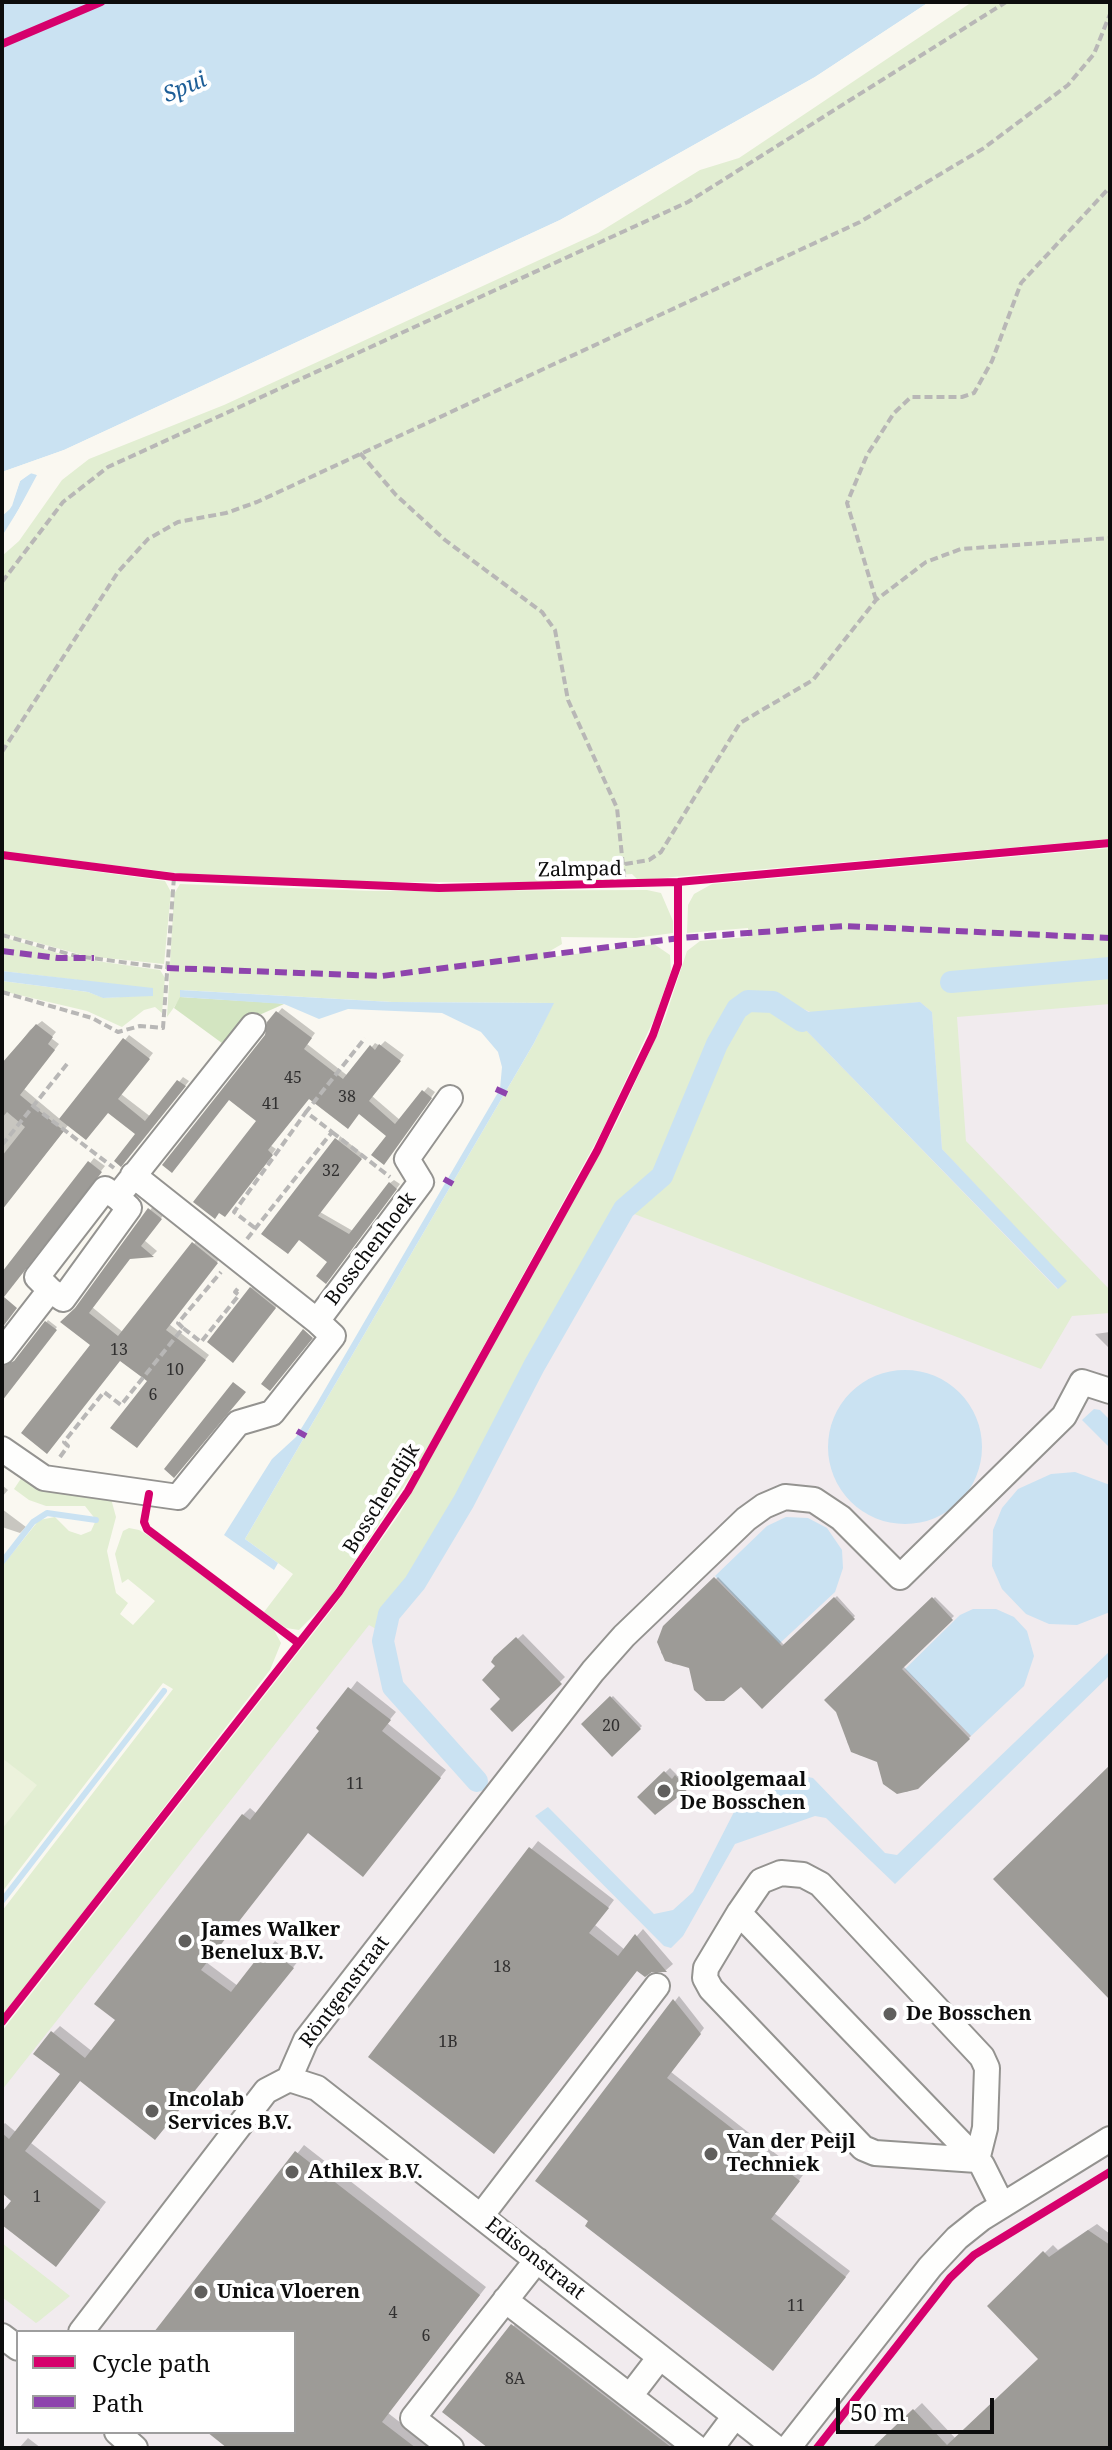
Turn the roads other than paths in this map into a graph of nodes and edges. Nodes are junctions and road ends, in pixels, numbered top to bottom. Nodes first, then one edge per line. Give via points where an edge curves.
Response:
1 (253, 1026) dead end
2 (450, 1098) dead end
3 (126, 1183) junction
4 (317, 1321) junction
5 (2, 1352) edge
6 (1110, 1391) edge
7 (2, 1449) edge
8 (739, 1913) junction
9 (657, 1986) dead end
10 (289, 2079) junction
11 (1107, 2147) edge
12 (977, 2160) junction
13 (1002, 2205) junction
14 (481, 2216) junction
15 (537, 2260) junction
16 (505, 2300) junction
17 (83, 2330) edge
18 (660, 2357) junction
19 (630, 2396) junction
20 (735, 2416) junction
21 (119, 2434) edge
22 (135, 2448) edge
23 (451, 2448) edge
24 (697, 2448) edge
25 (711, 2448) edge
26 (776, 2448) edge
27 (788, 2448) edge

1 - 3 street
2 - 4 street, Bosschenhoek via 407,1159 421,1182
3 - 4 street, Bosschenhoek via 228,1263
3 - 5 street via 129,1208 63,1299 50,1290
4 - 7 street, Bosschenhoek via 333,1336 272,1413 238,1423 178,1497 44,1478
6 - 10 street, Röntgenstraat via 1082,1382 1064,1416 900,1577 823,1504 795,1497 764,1506 611,1650 306,2040
8 - 12 street
8 - 12 street via 709,1963 707,1983 816,2099 868,2150
8 - 12 street via 761,1881 781,1873 812,1879 832,1895 985,2063 985,2128
9 - 14 street
10 - 14 street, Edisonstraat via 317,2088
10 - 17 street via 266,2091
11 - 13 street
12 - 13 street
13 - 27 street via 966,2230 930,2267
14 - 15 street, Edisonstraat
15 - 16 street
15 - 18 street, Edisonstraat
16 - 19 street
16 - 23 street via 413,2418
18 - 19 street
18 - 20 street, Edisonstraat
19 - 24 street
20 - 25 street
20 - 26 street, Edisonstraat
21 - 22 street

